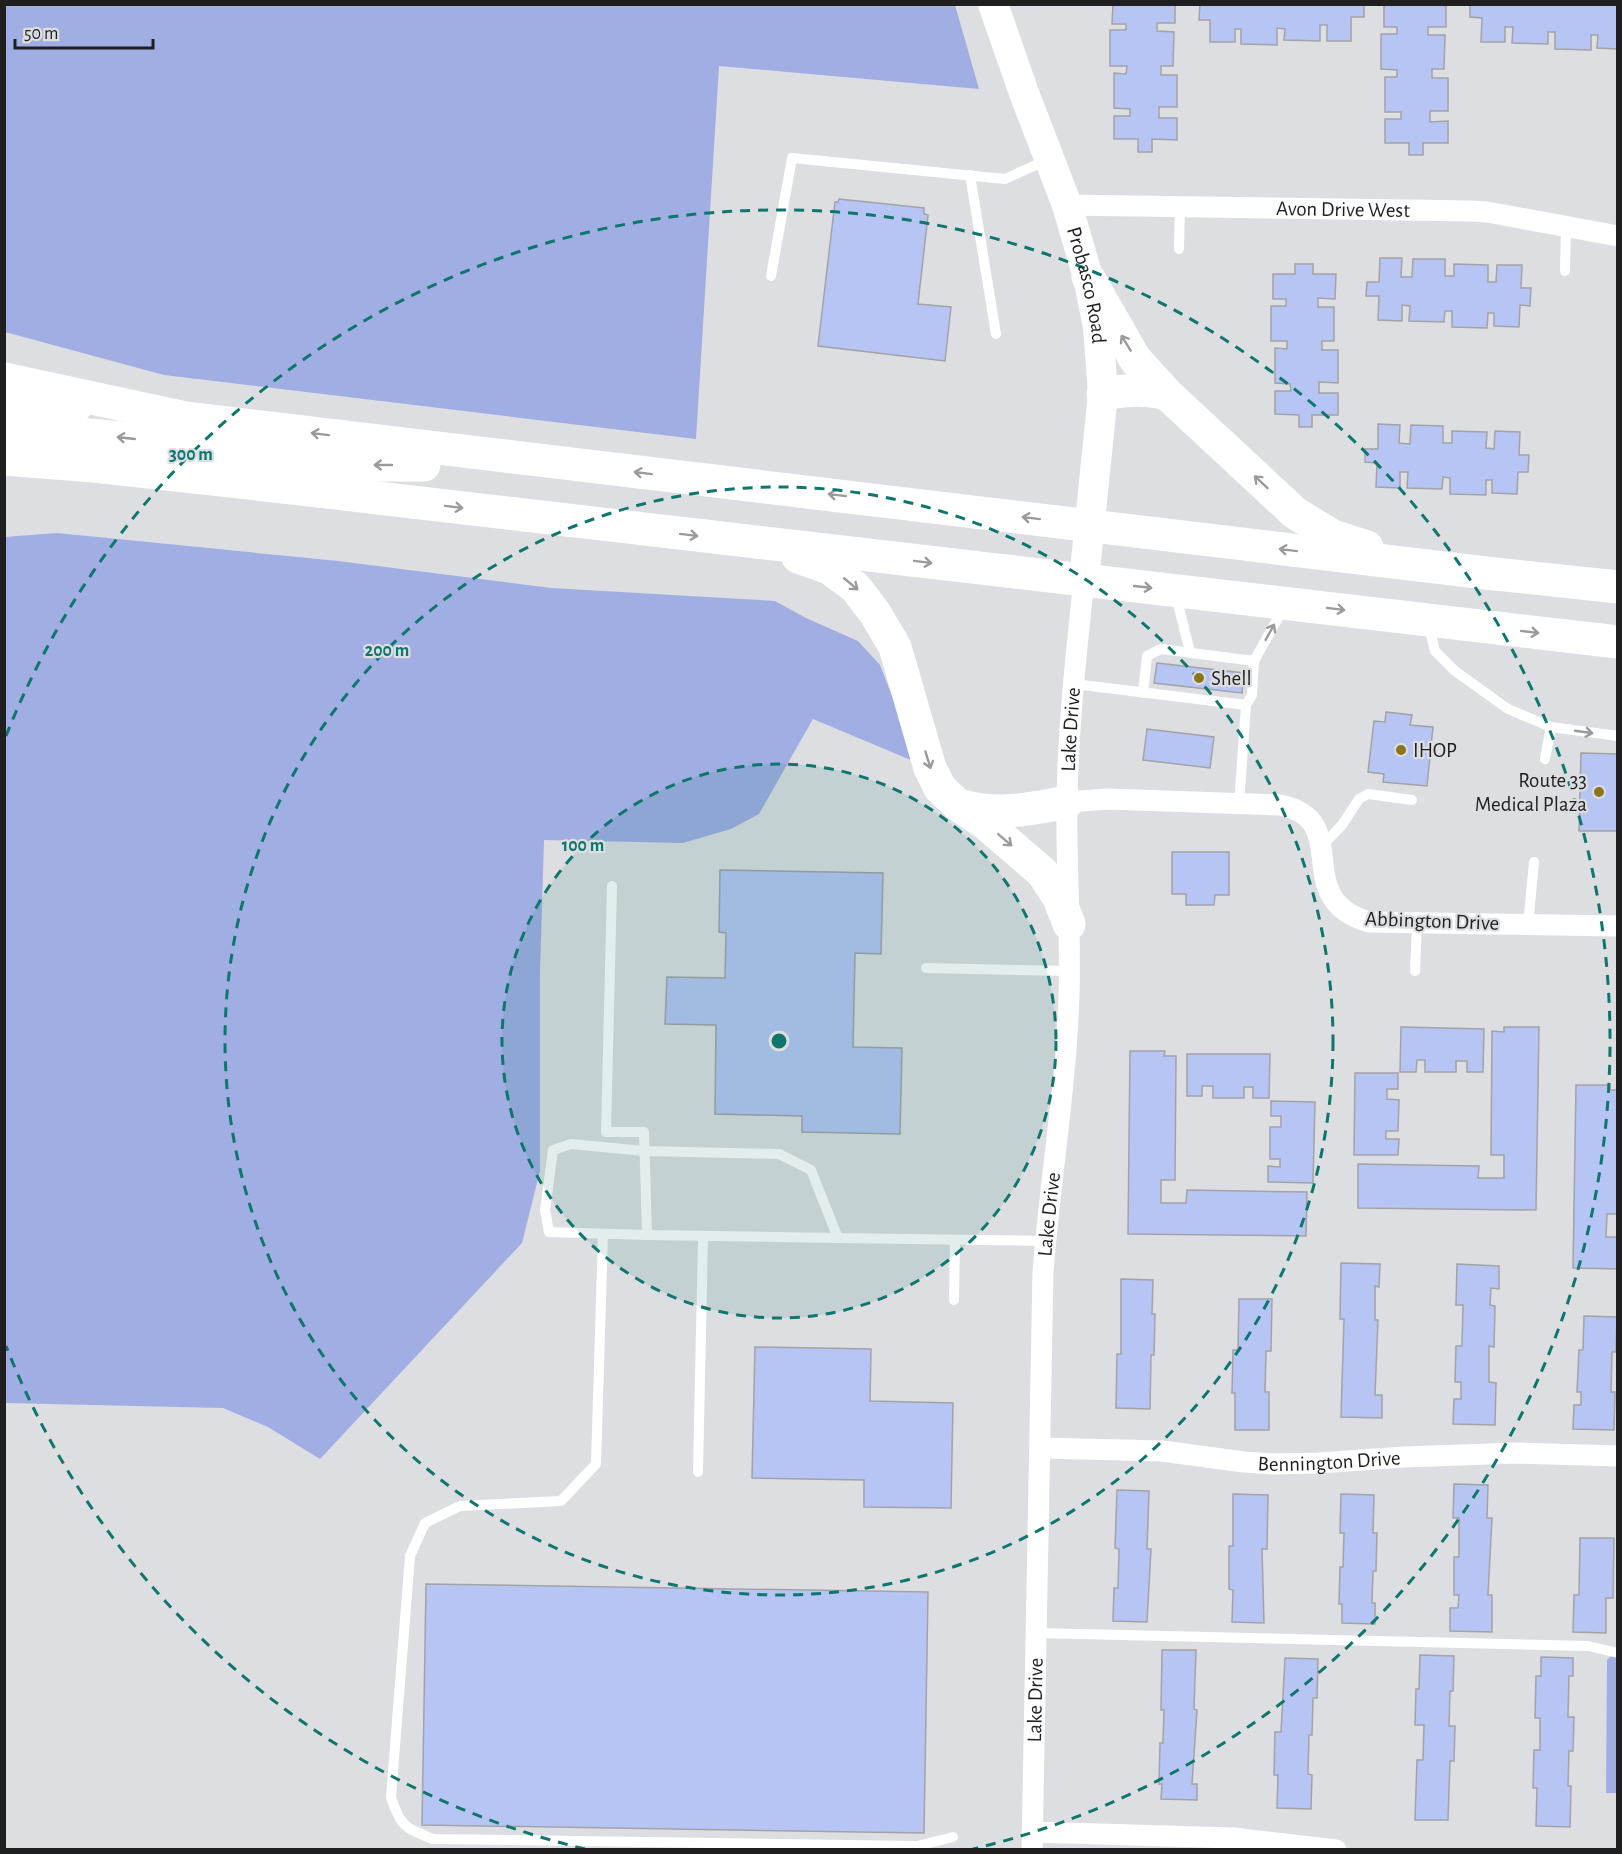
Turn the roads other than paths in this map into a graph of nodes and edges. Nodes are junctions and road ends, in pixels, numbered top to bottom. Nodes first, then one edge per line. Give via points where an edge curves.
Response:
1 (993, 4) edge
2 (1050, 159) junction
3 (970, 176) junction
4 (1067, 205) junction
5 (1180, 206) junction
6 (1566, 228) junction
7 (1617, 236) edge
8 (1179, 249) dead end
9 (1565, 271) dead end
10 (771, 276) dead end
11 (1088, 277) junction
12 (996, 334) dead end
13 (4, 379) edge
14 (1103, 394) junction
15 (1167, 394) junction
16 (4, 400) edge
17 (185, 418) junction
18 (4, 427) edge
19 (4, 459) edge
20 (588, 466) junction
21 (4, 479) edge
22 (292, 488) junction
23 (1089, 525) junction
24 (760, 543) junction
25 (1486, 573) junction
26 (1084, 580) junction
27 (1617, 587) edge
28 (1174, 590) junction
29 (1287, 603) junction
30 (1427, 620) junction
31 (1617, 642) edge
32 (1190, 652) junction
33 (1254, 661) junction
34 (1074, 684) junction
35 (1143, 693) junction
36 (1246, 705) junction
37 (1551, 727) junction
38 (1617, 736) edge
39 (1545, 759) dead end
40 (1412, 800) dead end
41 (1067, 802) junction
42 (958, 805) junction
43 (1239, 805) junction
44 (1321, 848) junction
45 (1534, 862) dead end
46 (612, 886) dead end
47 (1417, 923) junction
48 (1069, 924) junction
49 (1528, 925) junction
50 (1617, 926) edge
51 (926, 968) dead end
52 (1069, 971) junction
53 (1416, 971) dead end
54 (644, 1151) junction
55 (603, 1234) junction
56 (647, 1235) junction
57 (703, 1237) junction
58 (838, 1238) junction
59 (955, 1240) junction
60 (1045, 1241) junction
61 (954, 1300) dead end
62 (1040, 1448) junction
63 (1617, 1456) edge
64 (698, 1472) dead end
65 (1036, 1633) junction
66 (1617, 1653) edge
67 (953, 1837) dead end
68 (1032, 1841) edge
69 (1336, 1850) edge

1 - 2 street, Probasco Road
2 - 3 lane via 1005,179
2 - 4 street, Probasco Road
3 - 10 lane via 792,158
3 - 12 lane
4 - 5 street, Avon Drive West
4 - 11 street, Probasco Road
5 - 6 street, Avon Drive West via 1471,211
5 - 8 lane
6 - 7 street, Avon Drive West
6 - 9 lane
11 - 14 street, Probasco Road via 1098,327
15 -> 11 main road via 1135,359
13 - 17 main road
14 - 15 main road via 1148,389
14 - 23 street, Probasco Road
25 -> 15 main road via 1333,536 1295,513
16 - 17 main road
20 -> 17 main road
20 -> 18 main road via 356,465 174,442
19 - 22 main road
23 -> 20 main road
21 - 22 main road via 131,490
22 -> 24 main road
25 -> 23 main road
23 - 26 street, Probasco Road
24 -> 26 main road
24 -> 42 main road via 829,568 855,587 876,613 895,647 930,768 940,788
25 - 27 main road
26 -> 28 main road
26 - 34 street, Lake Drive
28 - 29 main road
28 - 32 lane
29 -> 30 main road
33 -> 29 lane
30 -> 31 main road
30 - 37 lane via 1435,651 1455,671 1508,709
32 - 33 lane
32 - 35 lane via 1161,649 1147,656
33 - 36 lane via 1252,695
34 - 35 lane
34 - 41 street, Lake Drive
35 - 36 lane
36 - 43 lane
37 -> 38 lane
37 - 39 lane
40 - 44 lane via 1368,794 1359,799
41 - 42 main road via 1012,811 980,811
41 - 43 street, Abbington Drive via 1108,799
41 - 48 street, Lake Drive
42 -> 48 main road via 1043,873
43 - 44 street, Abbington Drive via 1280,806 1304,813 1320,836
44 - 47 street, Abbington Drive via 1330,896 1341,909 1369,922
45 - 49 lane
46 - 54 lane via 606,1132 644,1132
47 - 49 street, Abbington Drive
47 - 53 lane
48 - 52 street, Lake Drive
49 - 50 street, Abbington Drive
51 - 52 lane
52 - 60 street, Lake Drive via 1064,1071
54 - 55 lane via 571,1144 553,1150 545,1210 549,1232
54 - 56 lane
54 - 58 lane via 779,1154 811,1170
55 - 56 lane
55 - 67 lane via 596,1464 561,1501 460,1506 425,1523 410,1556 391,1797 397,1818 411,1830 433,1839 917,1846
56 - 57 lane
57 - 58 lane
57 - 64 lane
58 - 59 lane
59 - 60 lane
59 - 61 lane
60 - 62 street, Lake Drive
62 - 63 street, Bennington Drive via 1162,1451 1274,1464 1517,1453
62 - 65 street, Lake Drive
65 - 66 lane via 1588,1646
65 - 68 street, Lake Drive
68 - 69 street via 1233,1838

